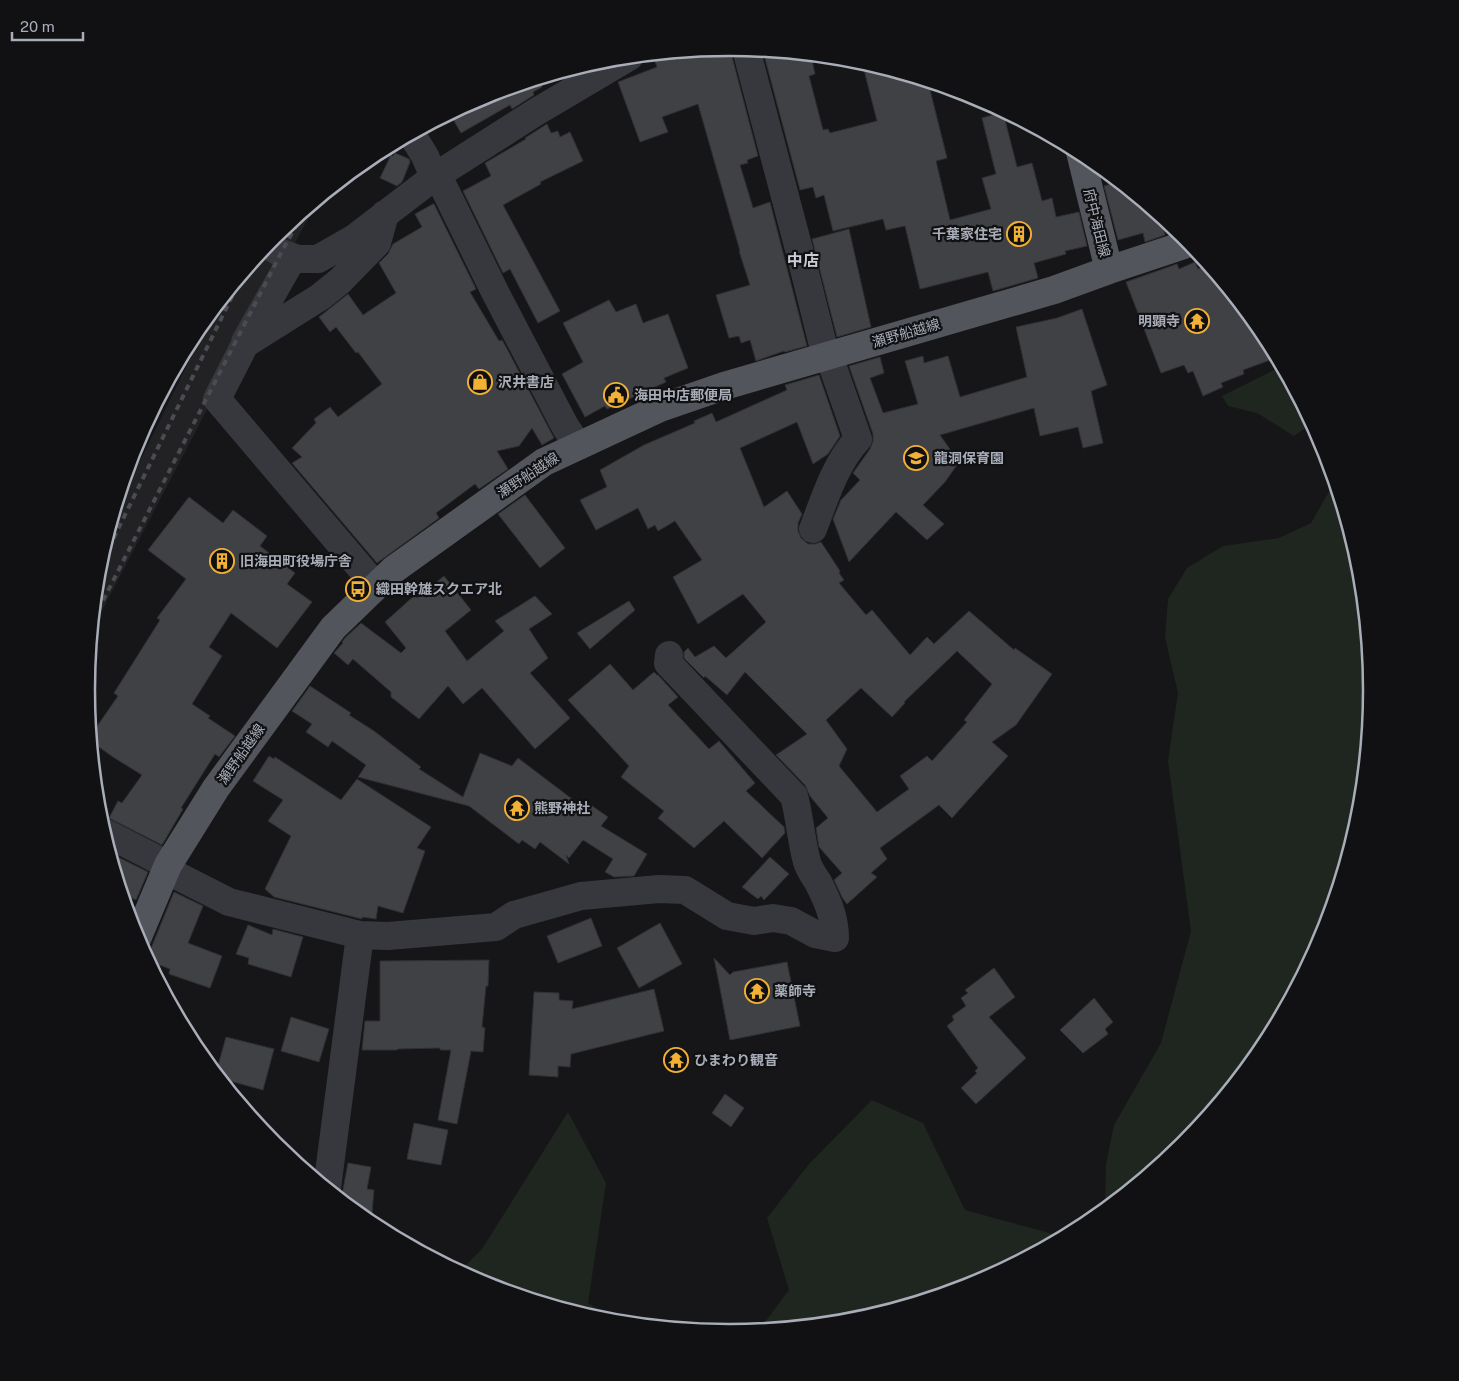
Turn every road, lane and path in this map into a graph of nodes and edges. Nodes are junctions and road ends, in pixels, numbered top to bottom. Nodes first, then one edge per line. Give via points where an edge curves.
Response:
1 (748, 57) edge
2 (612, 67) edge
3 (415, 140) edge
4 (1083, 164) edge
5 (434, 177) junction
6 (385, 214) junction
7 (1182, 246) edge
8 (274, 249) edge
9 (289, 265) junction
10 (1109, 270) junction
11 (349, 271) junction
12 (245, 344) junction
13 (827, 356) junction
14 (578, 446) junction
15 (813, 529) dead end
16 (376, 586) junction
17 (669, 655) dead end
18 (113, 837) edge
19 (167, 868) junction
20 (142, 927) edge
21 (360, 935) junction
22 (328, 1181) edge

1 - 13 street
2 - 5 street
3 - 5 street
4 - 10 main road, 府中海田線
5 - 6 street
5 - 14 street via 444,188 495,292
6 - 9 street via 354,238 318,259 298,259
6 - 11 street via 377,243
7 - 10 main road, 府中海田線
8 - 9 street
9 - 11 street via 329,276
9 - 12 street
10 - 13 main road, 瀬野船越線 via 1054,290
11 - 12 street via 320,298
12 - 16 street via 217,399
13 - 14 main road, 瀬野船越線 via 660,408
13 - 15 street via 858,439 830,484
14 - 16 main road, 瀬野船越線 via 544,462 516,481 393,570
16 - 19 main road, 瀬野船越線 via 333,628 310,658 216,788
17 - 21 street via 668,663 794,796 808,863 827,899 836,938 815,934 792,921 772,918 754,921 727,916 685,890 659,889 582,896 514,914 496,927 388,936
18 - 19 street
19 - 20 main road, 瀬野船越線
19 - 21 street via 229,902
21 - 22 street

